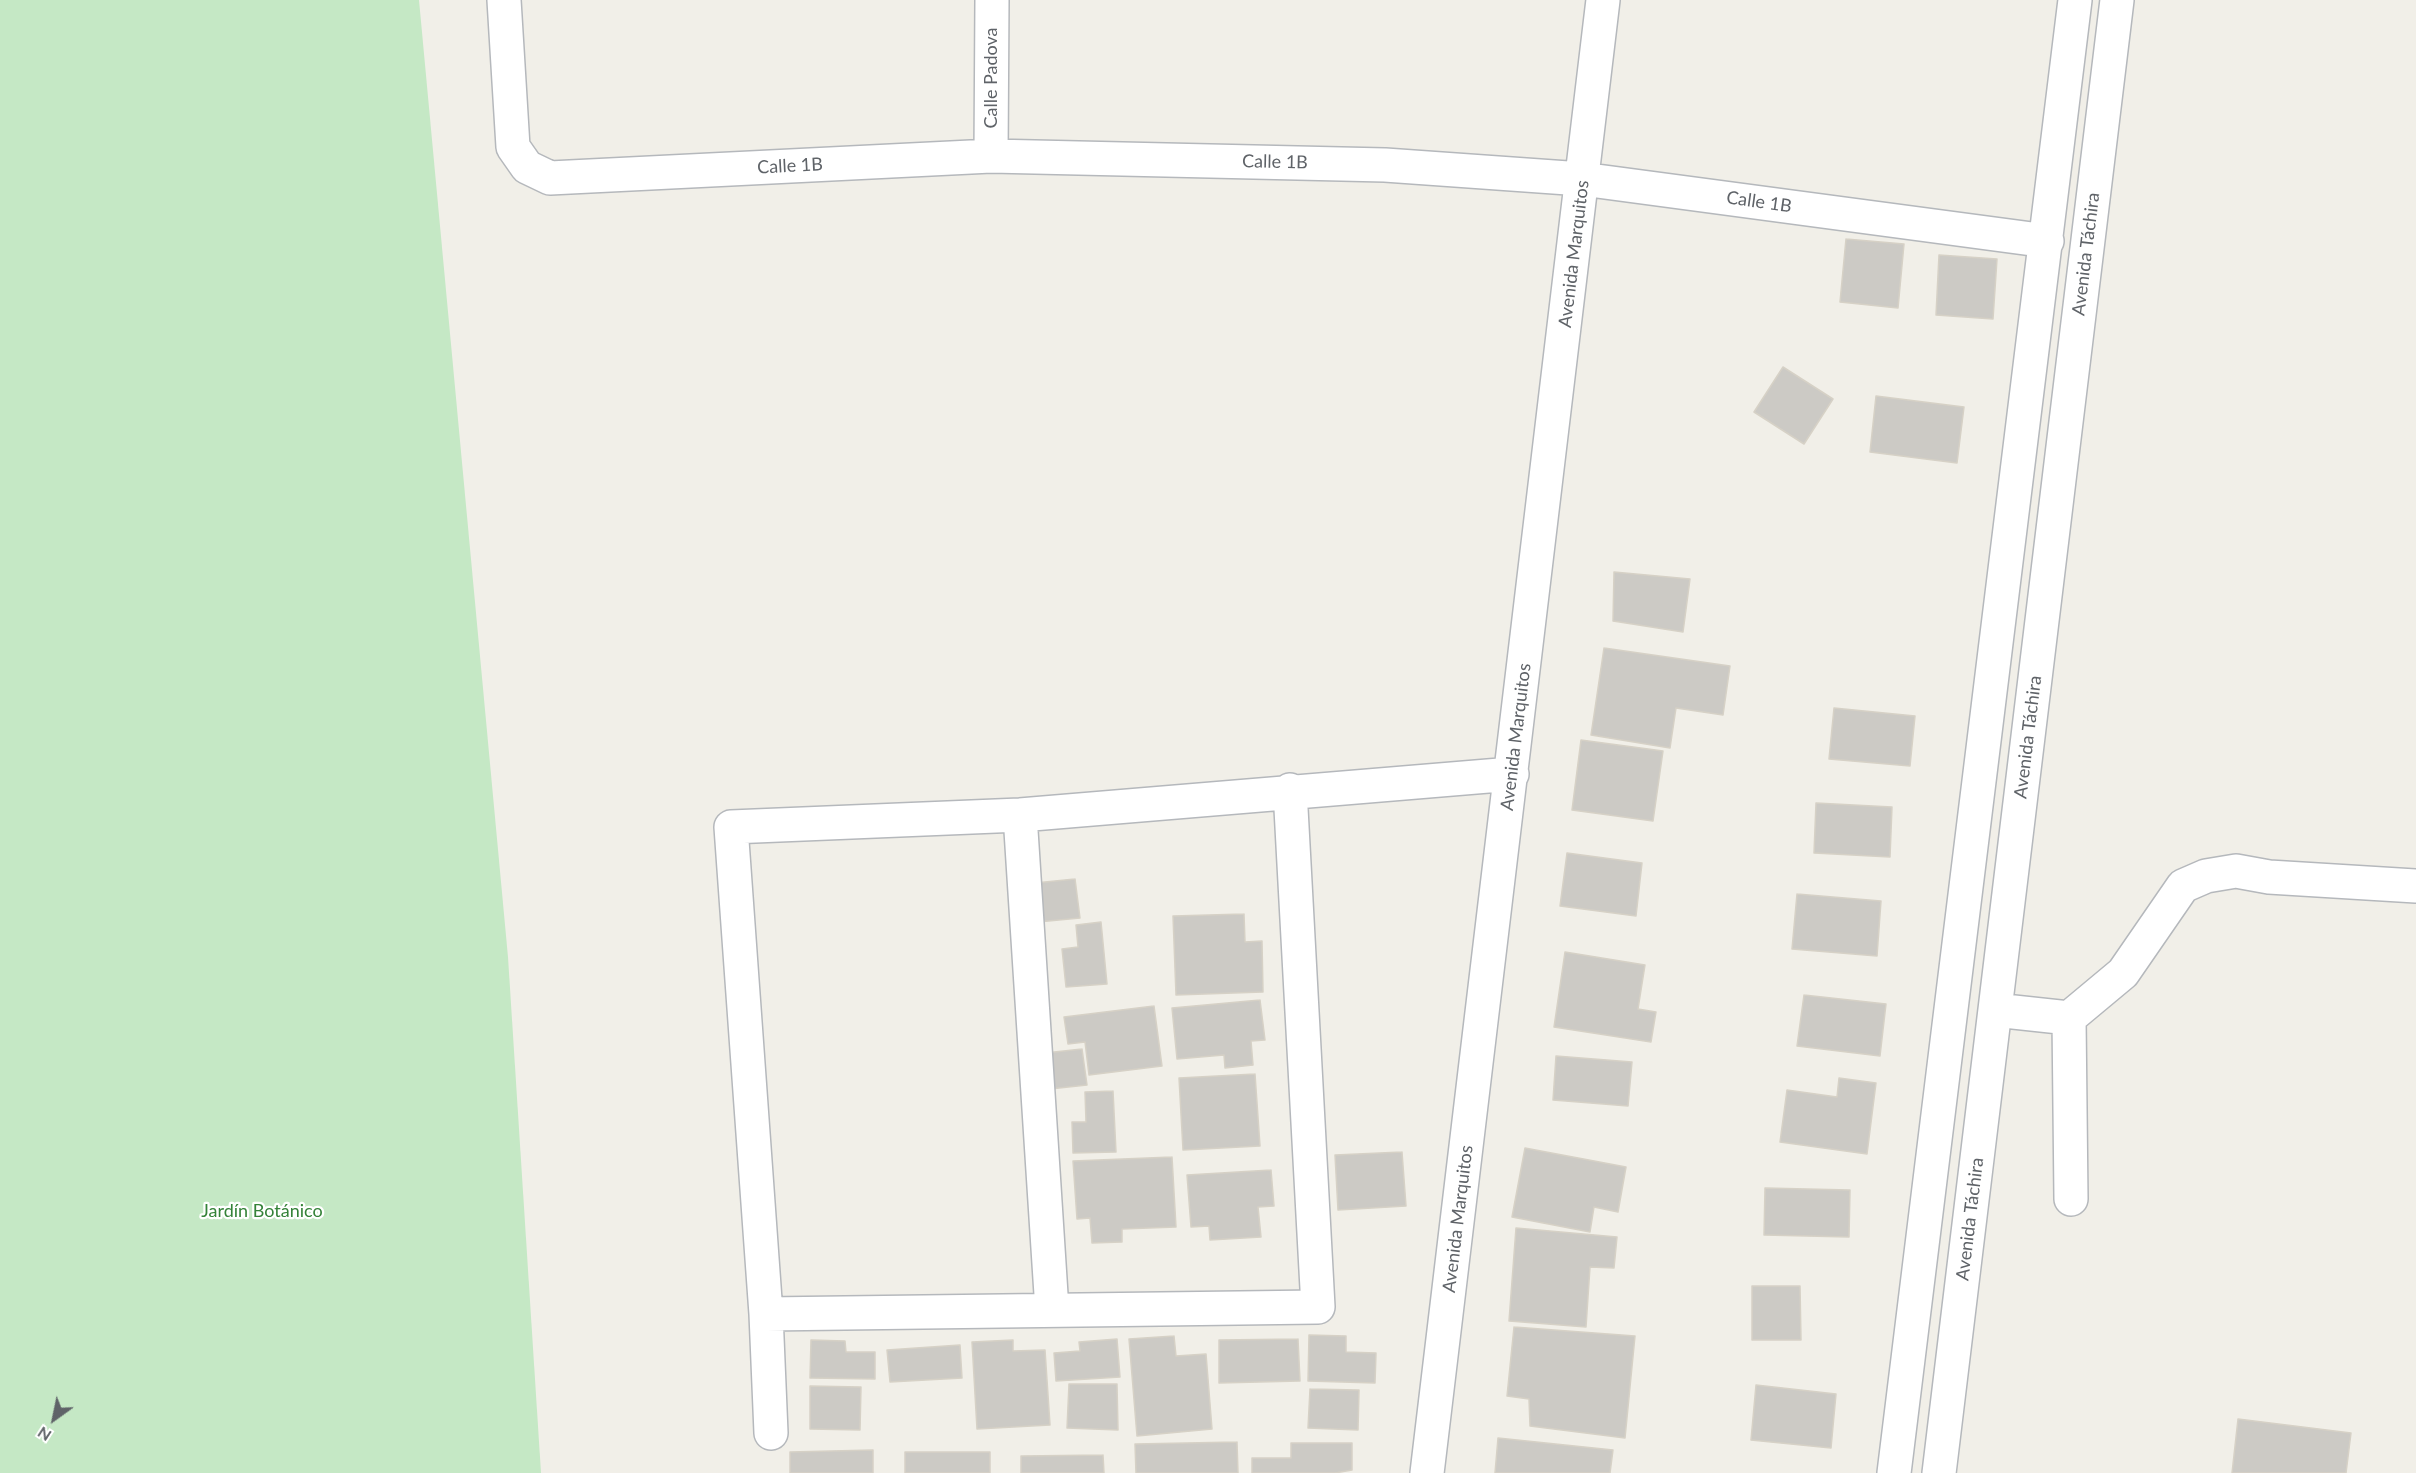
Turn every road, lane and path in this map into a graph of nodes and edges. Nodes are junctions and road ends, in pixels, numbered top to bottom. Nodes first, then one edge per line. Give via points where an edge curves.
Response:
1 (504, 0) edge
2 (992, 0) edge
3 (1603, 0) edge
4 (2075, 0) edge
5 (2117, 0) edge
6 (991, 156) junction
7 (1582, 179) junction
8 (2047, 241) junction
9 (1512, 774) junction
10 (1290, 790) junction
11 (1020, 814) junction
12 (2416, 886) edge
13 (1995, 1010) junction
14 (2069, 1018) junction
15 (2071, 1199) dead end
16 (1052, 1310) junction
17 (766, 1314) junction
18 (771, 1433) dead end
19 (1427, 1473) edge
20 (1894, 1473) edge
21 (1939, 1473) edge

1 - 6 street, Calle 1B via 513,147 527,167 549,177
2 - 6 street, Calle Padova
3 - 7 street, Avenida Marquitos
4 - 8 street
5 - 13 street, Avenida Táchira
6 - 7 street, Calle 1B via 1385,165
7 - 8 street, Calle 1B
7 - 9 street, Avenida Marquitos
8 - 20 street
9 - 10 street
9 - 19 street, Avenida Marquitos
10 - 11 street
10 - 16 street via 1318,1307
11 - 16 street
11 - 17 street via 731,827
12 - 14 street via 2269,877 2236,871 2206,876 2183,886 2123,973
13 - 14 street
13 - 21 street, Avenida Táchira
14 - 15 street
16 - 17 street
17 - 18 street

